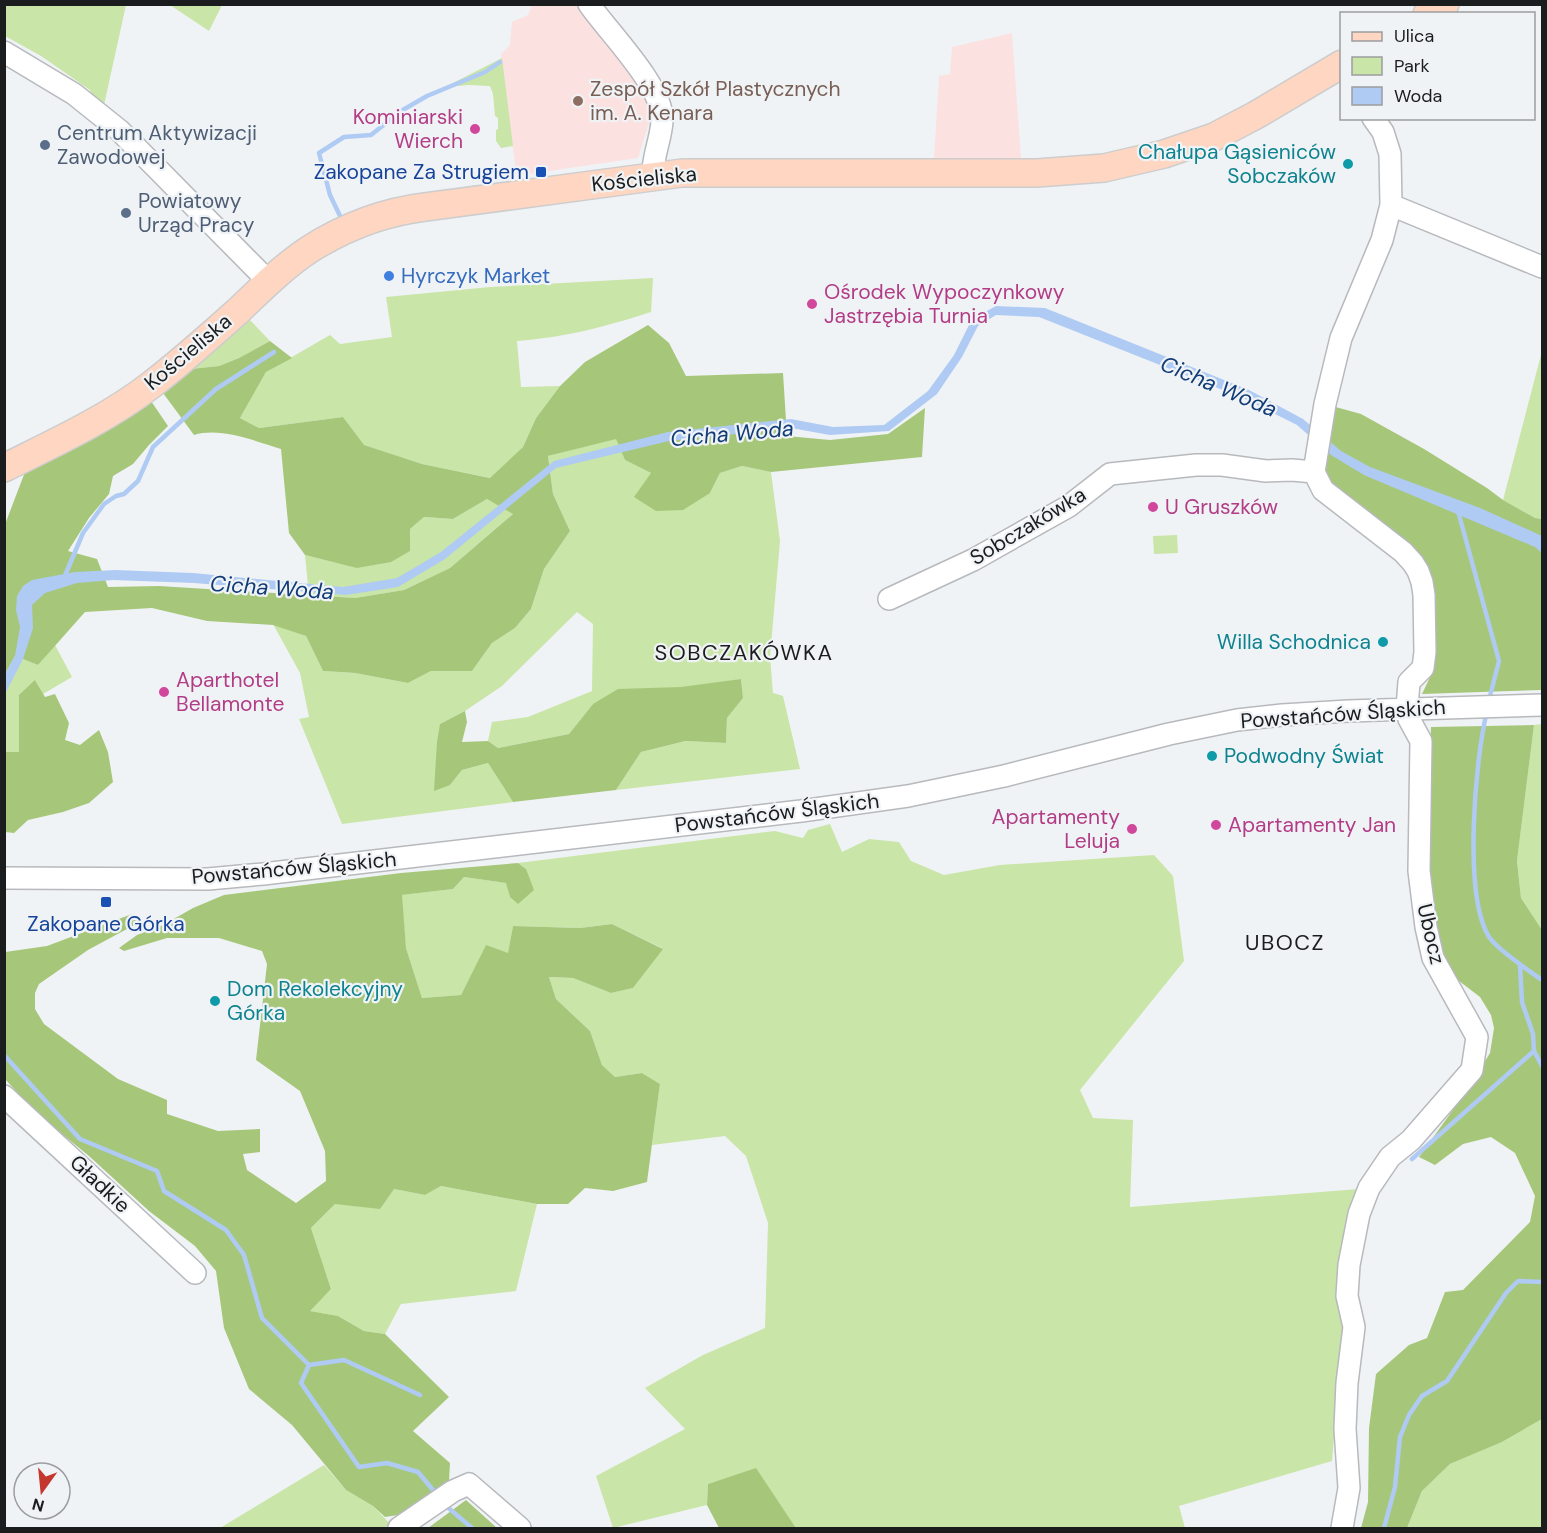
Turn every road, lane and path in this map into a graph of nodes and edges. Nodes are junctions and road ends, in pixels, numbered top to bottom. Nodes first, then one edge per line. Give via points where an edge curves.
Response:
1 (589, 4) edge
2 (1444, 4) edge
3 (1430, 12) edge
4 (4, 52) edge
5 (1339, 69) edge
6 (1374, 120) edge
7 (652, 176) junction
8 (1391, 205) junction
9 (1542, 267) edge
10 (269, 282) junction
11 (1315, 465) junction
12 (4, 468) edge
13 (889, 599) dead end
14 (1542, 705) edge
15 (1415, 708) junction
16 (4, 878) edge
17 (4, 1096) edge
18 (195, 1273) dead end
19 (405, 1523) edge
20 (520, 1528) edge
21 (1342, 1528) edge

1 - 7 street via 657,93 663,120
2 - 3 main road
4 - 10 street via 74,94 119,130
5 - 7 main road, Kościeliska via 1214,137 1104,168 1036,173 708,172
6 - 8 street via 1390,154
7 - 10 main road, Kościeliska via 393,213 330,238
8 - 9 street
8 - 11 street via 1382,240 1341,338
10 - 12 main road, Kościeliska via 149,387 101,418
11 - 13 street, Sobczakówka via 1266,471 1196,465 1110,474 1050,517 974,560
11 - 15 street via 1323,490 1403,552 1413,562 1422,582 1423,668 1409,682
14 - 15 street, Powstańców Śląskich
15 - 16 street, Powstańców Śląskich via 1237,720 1004,776 801,812 208,879
15 - 21 street, Ubocz via 1409,719 1421,741 1419,871 1426,927 1433,958 1477,1037 1472,1070 1411,1140 1390,1157 1369,1188 1359,1214 1347,1296 1354,1327 1346,1394 1349,1488
17 - 18 street, Gładkie
19 - 20 street via 461,1487

